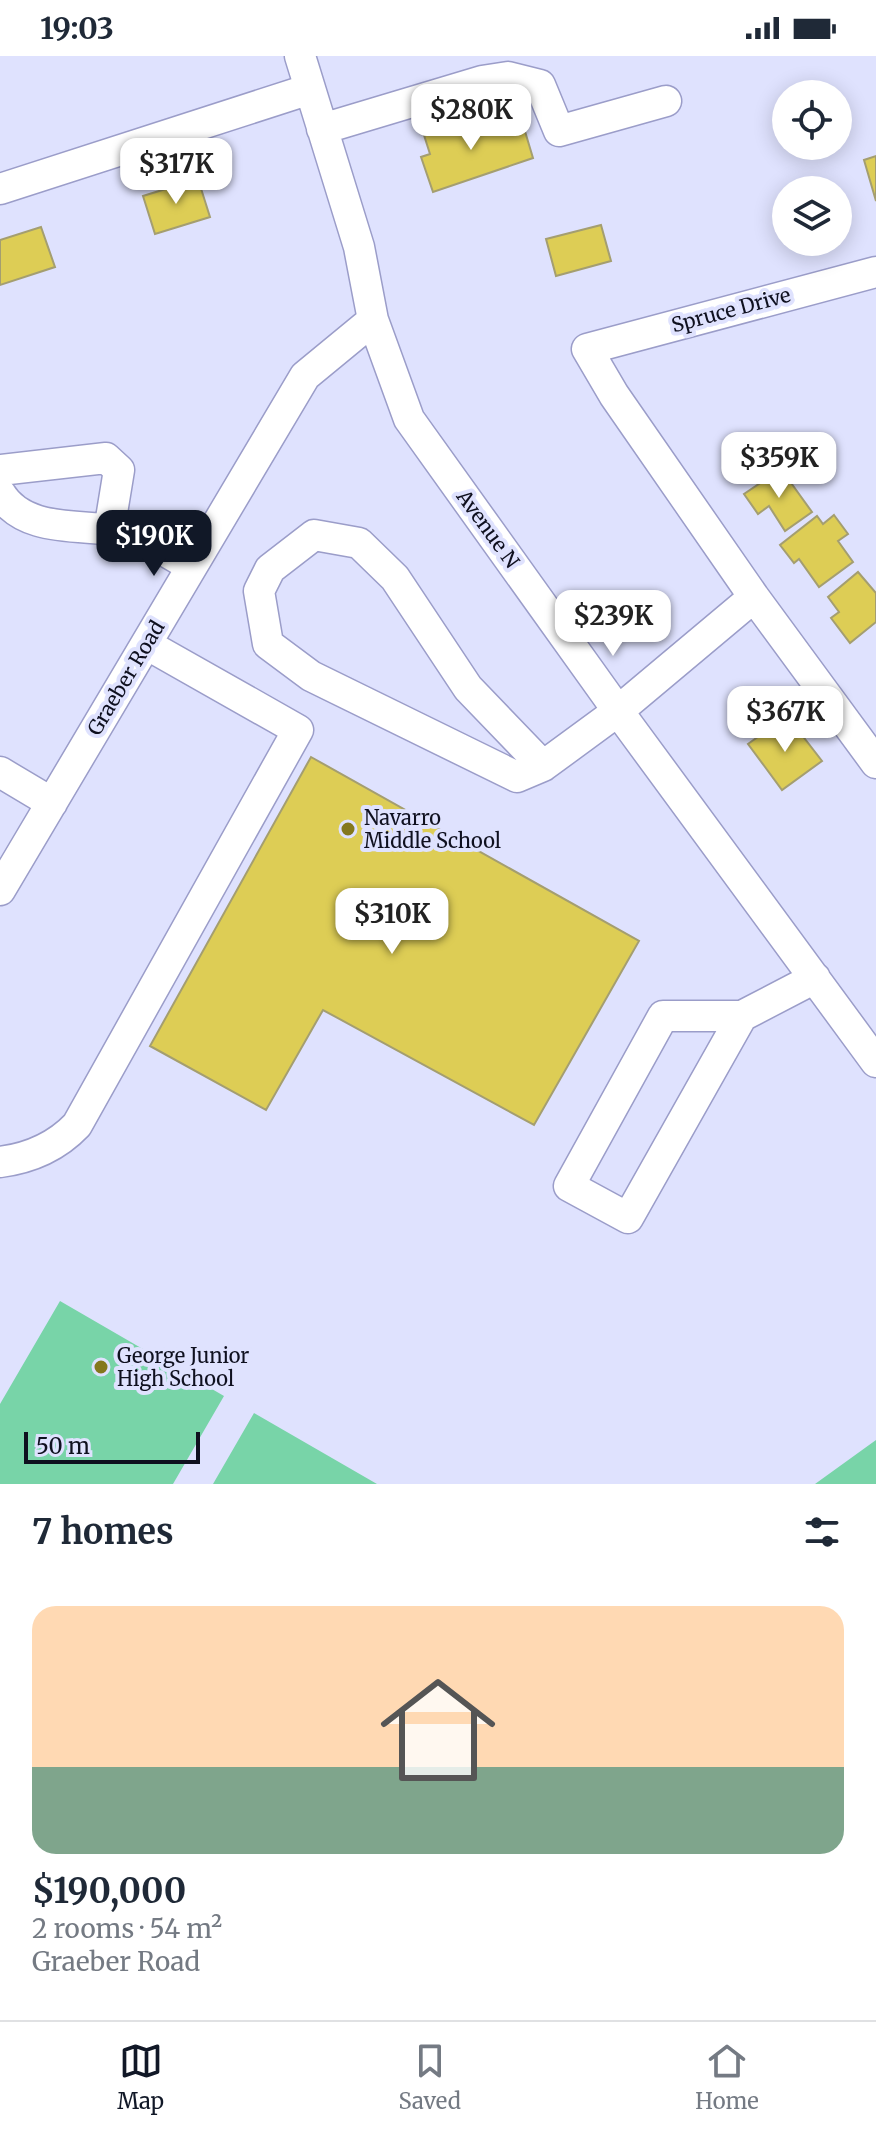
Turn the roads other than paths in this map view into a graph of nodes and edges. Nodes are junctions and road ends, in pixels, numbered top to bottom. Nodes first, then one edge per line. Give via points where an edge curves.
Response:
1 (300, 56) edge
2 (310, 89) junction
3 (666, 101) dead end
4 (322, 129) junction
5 (0, 189) edge
6 (876, 272) edge
7 (373, 320) junction
8 (0, 470) edge
9 (0, 493) edge
10 (109, 531) junction
11 (192, 566) junction
12 (754, 597) junction
13 (146, 644) junction
14 (618, 711) junction
15 (876, 763) edge
16 (543, 766) junction
17 (0, 772) edge
18 (52, 803) junction
19 (0, 890) edge
20 (815, 978) junction
21 (742, 1016) junction
22 (876, 1062) edge
23 (0, 1162) edge

1 - 2 street, Avenue N
2 - 4 street, Avenue N
2 - 5 street
3 - 4 street via 559,131 540,85 508,77
4 - 7 street, Avenue N via 359,247
6 - 12 street, Spruce Drive via 587,349
7 - 11 street, Graeber Road via 305,376
7 - 14 street, Avenue N via 409,419
8 - 10 street via 106,458 119,470
9 - 10 street via 6,503 39,522
10 - 11 street via 128,532
11 - 13 street, Graeber Road
12 - 14 street
12 - 15 street
13 - 18 street, Graeber Road
13 - 23 street via 298,730 77,1125 50,1147
14 - 16 street
14 - 20 street, Avenue N
16 - 16 street via 468,688 395,578 359,543 314,535 270,569 259,591 268,644 311,676 517,777
17 - 18 street
18 - 19 street, Graeber Road
20 - 21 street
20 - 22 street, Avenue N
21 - 21 street via 663,1016 569,1186 628,1218

